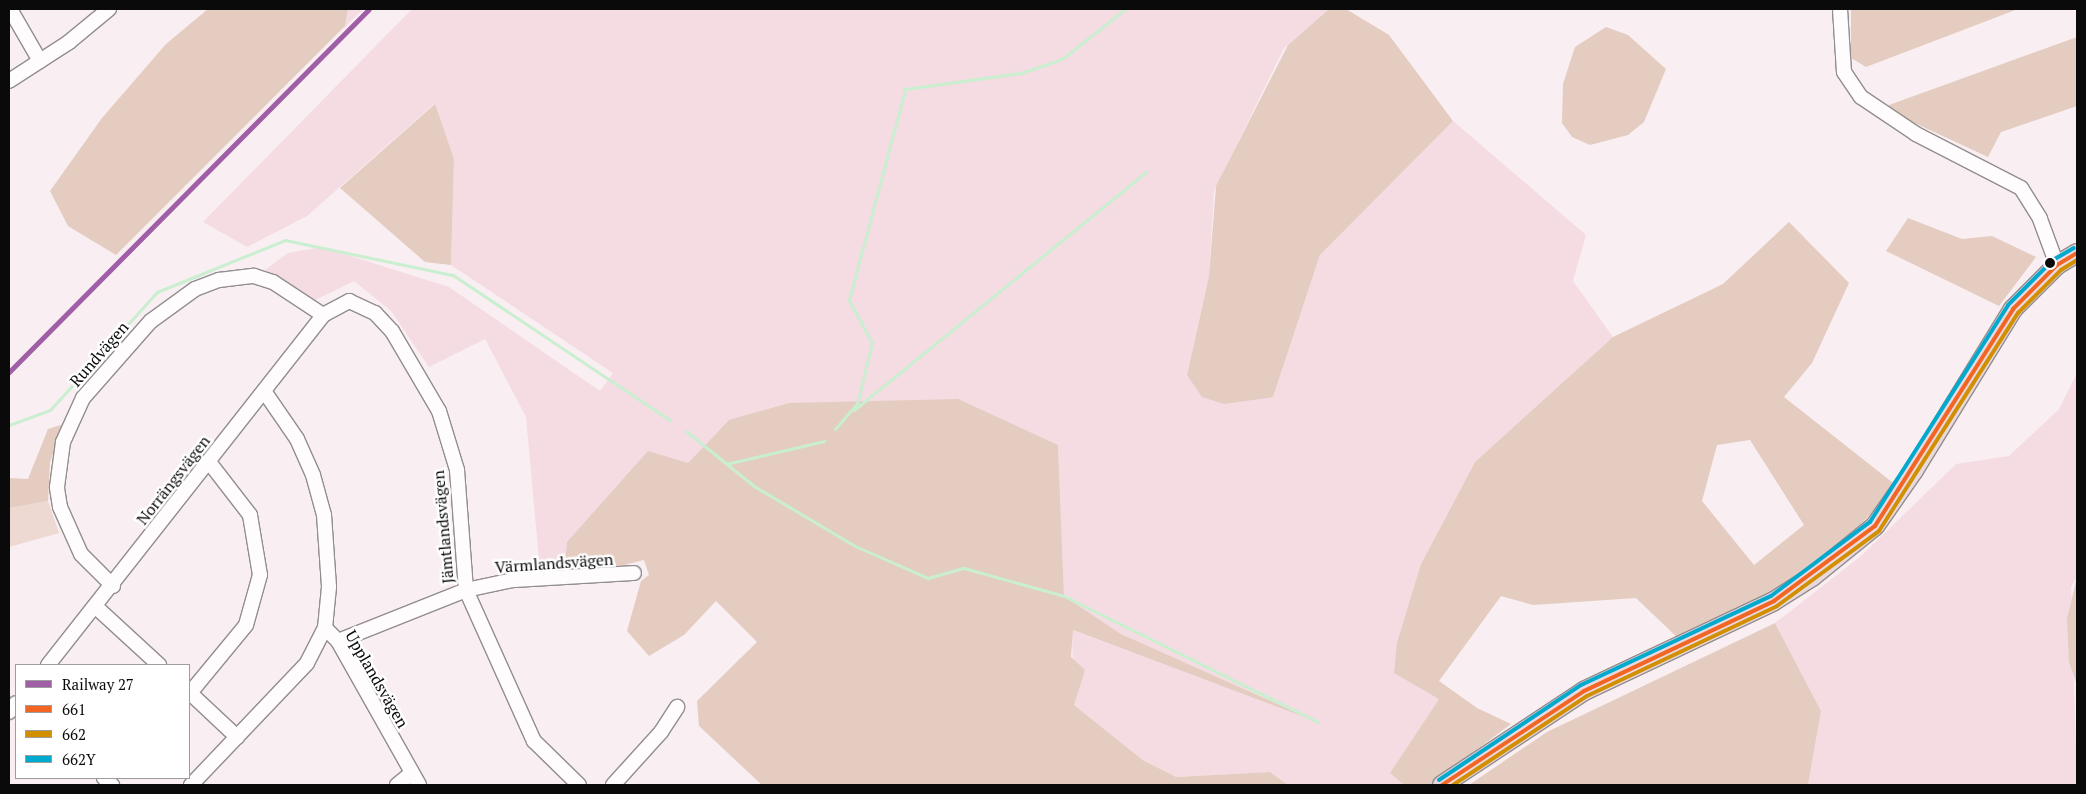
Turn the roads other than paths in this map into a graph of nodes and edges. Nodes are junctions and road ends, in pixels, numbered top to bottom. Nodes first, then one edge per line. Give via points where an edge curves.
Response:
1 (10, 9) edge
2 (109, 9) edge
3 (1840, 9) edge
4 (40, 61) junction
5 (9, 81) edge
6 (2077, 253) edge
7 (2057, 265) junction
8 (323, 315) junction
9 (264, 391) junction
10 (209, 462) junction
11 (634, 573) dead end
12 (113, 586) junction
13 (466, 590) junction
14 (96, 607) junction
15 (325, 628) junction
16 (338, 641) junction
17 (49, 664) edge
18 (158, 664) edge
19 (190, 691) edge
20 (190, 693) edge
21 (677, 707) dead end
22 (237, 737) junction
23 (415, 779) edge
24 (192, 785) edge
25 (397, 785) edge
26 (579, 785) edge
27 (613, 785) edge
28 (1442, 785) edge

1 - 4 street
2 - 4 street
3 - 7 street via 1844,72 1861,97 1916,134 2021,188 2040,219
4 - 5 street
6 - 7 main road
7 - 28 main road via 2013,309 1914,470 1874,526 1774,601 1584,691
8 - 9 street, Norrängsvägen
8 - 12 street, Rundvägen via 273,282 254,276 219,280 195,289 151,321 83,398 63,442 57,487 60,508 71,540
8 - 13 street, Jämtlandsvägen via 349,301 375,313 428,390 457,470
9 - 10 street, Norrängsvägen
9 - 15 street, Upplandsvägen via 296,439 313,474 324,515 330,587
10 - 12 street, Norrängsvägen
10 - 19 street via 250,515 260,575 246,625
11 - 13 street, Värmlandsvägen via 513,580
12 - 14 street, Norrängsvägen
13 - 16 street, Värmlandsvägen
13 - 26 street, Jämtlandsvägen via 534,741
14 - 17 street, Norrängsvägen
14 - 18 street
15 - 16 street, Upplandsvägen
15 - 22 street via 307,664
16 - 23 street, Upplandsvägen
20 - 22 street
21 - 27 street via 661,732
22 - 24 street
23 - 25 street

